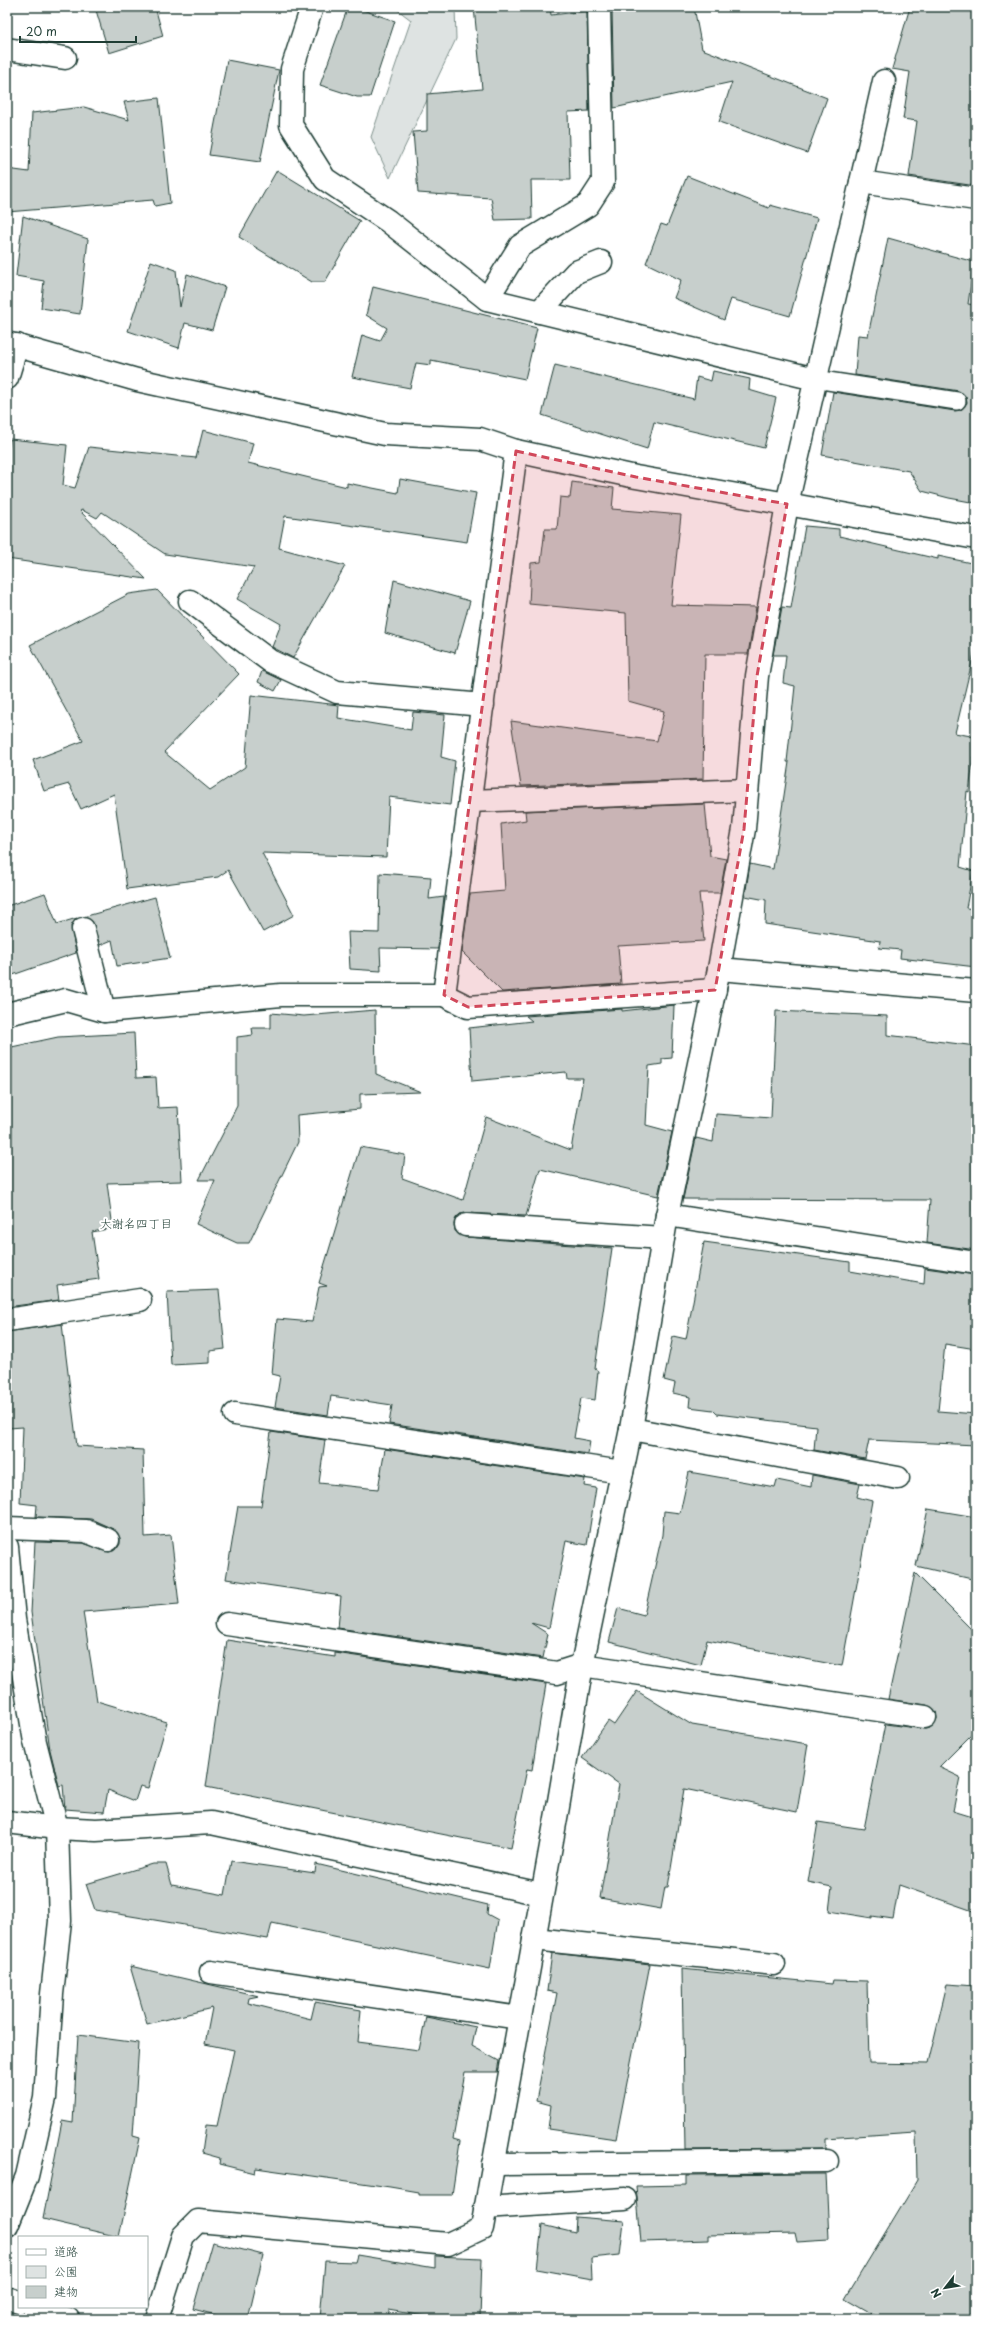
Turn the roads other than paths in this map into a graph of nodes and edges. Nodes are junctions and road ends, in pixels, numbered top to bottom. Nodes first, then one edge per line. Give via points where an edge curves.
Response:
1 (312, 7) edge
2 (600, 7) edge
3 (7, 49) edge
4 (65, 58) dead end
5 (884, 80) dead end
6 (861, 182) junction
7 (976, 199) edge
8 (602, 262) dead end
9 (487, 299) junction
10 (539, 312) junction
11 (12, 344) edge
12 (7, 378) edge
13 (815, 379) junction
14 (957, 401) dead end
15 (516, 451) junction
16 (787, 504) junction
17 (976, 538) edge
18 (190, 601) dead end
19 (483, 705) junction
20 (746, 790) junction
21 (470, 801) junction
22 (83, 929) dead end
23 (719, 968) junction
24 (715, 990) junction
25 (976, 991) edge
26 (444, 995) junction
27 (104, 1012) junction
28 (7, 1014) edge
29 (667, 1215) junction
30 (466, 1225) dead end
31 (663, 1238) junction
32 (976, 1263) edge
33 (140, 1300) dead end
34 (7, 1320) edge
35 (235, 1414) dead end
36 (631, 1430) junction
37 (622, 1472) junction
38 (898, 1478) dead end
39 (7, 1528) edge
40 (108, 1540) dead end
41 (7, 1547) edge
42 (227, 1624) dead end
43 (582, 1665) junction
44 (925, 1717) dead end
45 (7, 1822) edge
46 (57, 1828) junction
47 (541, 1894) junction
48 (534, 1939) junction
49 (774, 1964) dead end
50 (211, 1972) dead end
51 (520, 2018) junction
52 (827, 2162) dead end
53 (493, 2164) junction
54 (625, 2199) dead end
55 (485, 2208) junction
56 (7, 2226) edge
57 (7, 2298) edge
58 (18, 2302) edge
59 (36, 2308) edge
60 (68, 2319) edge
61 (157, 2319) edge

1 - 9 street via 292,69 291,125 325,179 388,220
2 - 9 street via 603,182 588,204 520,246
3 - 4 street
5 - 6 street
6 - 7 street
6 - 13 street
8 - 10 street via 576,272
9 - 10 street
10 - 13 street
11 - 12 street
11 - 15 street via 137,380 378,432 480,439
13 - 14 lane
13 - 16 street
15 - 16 street via 636,477
15 - 19 street
16 - 17 street
16 - 20 street via 757,676
18 - 19 street via 270,661 337,692
19 - 21 street
20 - 21 street
20 - 23 street via 744,829
21 - 26 street
22 - 27 street
23 - 24 street
23 - 25 street
24 - 26 street via 468,1007
24 - 29 street
26 - 27 street via 281,995
27 - 28 street via 66,1000
29 - 31 street
29 - 32 street
30 - 31 street
31 - 36 street
33 - 34 street
35 - 37 street
36 - 37 street
36 - 38 street
37 - 43 street
39 - 40 street via 86,1531
41 - 46 street via 14,1619 33,1734
42 - 43 street via 557,1673
43 - 44 street
43 - 47 street
45 - 46 street
46 - 47 street via 96,1830 211,1823
46 - 56 street via 60,1922 45,2098 27,2176
47 - 48 street
48 - 49 street
48 - 51 street
50 - 51 street
51 - 53 street
52 - 53 street
53 - 55 street
54 - 55 street
55 - 61 street via 482,2228 448,2244 198,2221 183,2236
57 - 58 street
59 - 60 street

